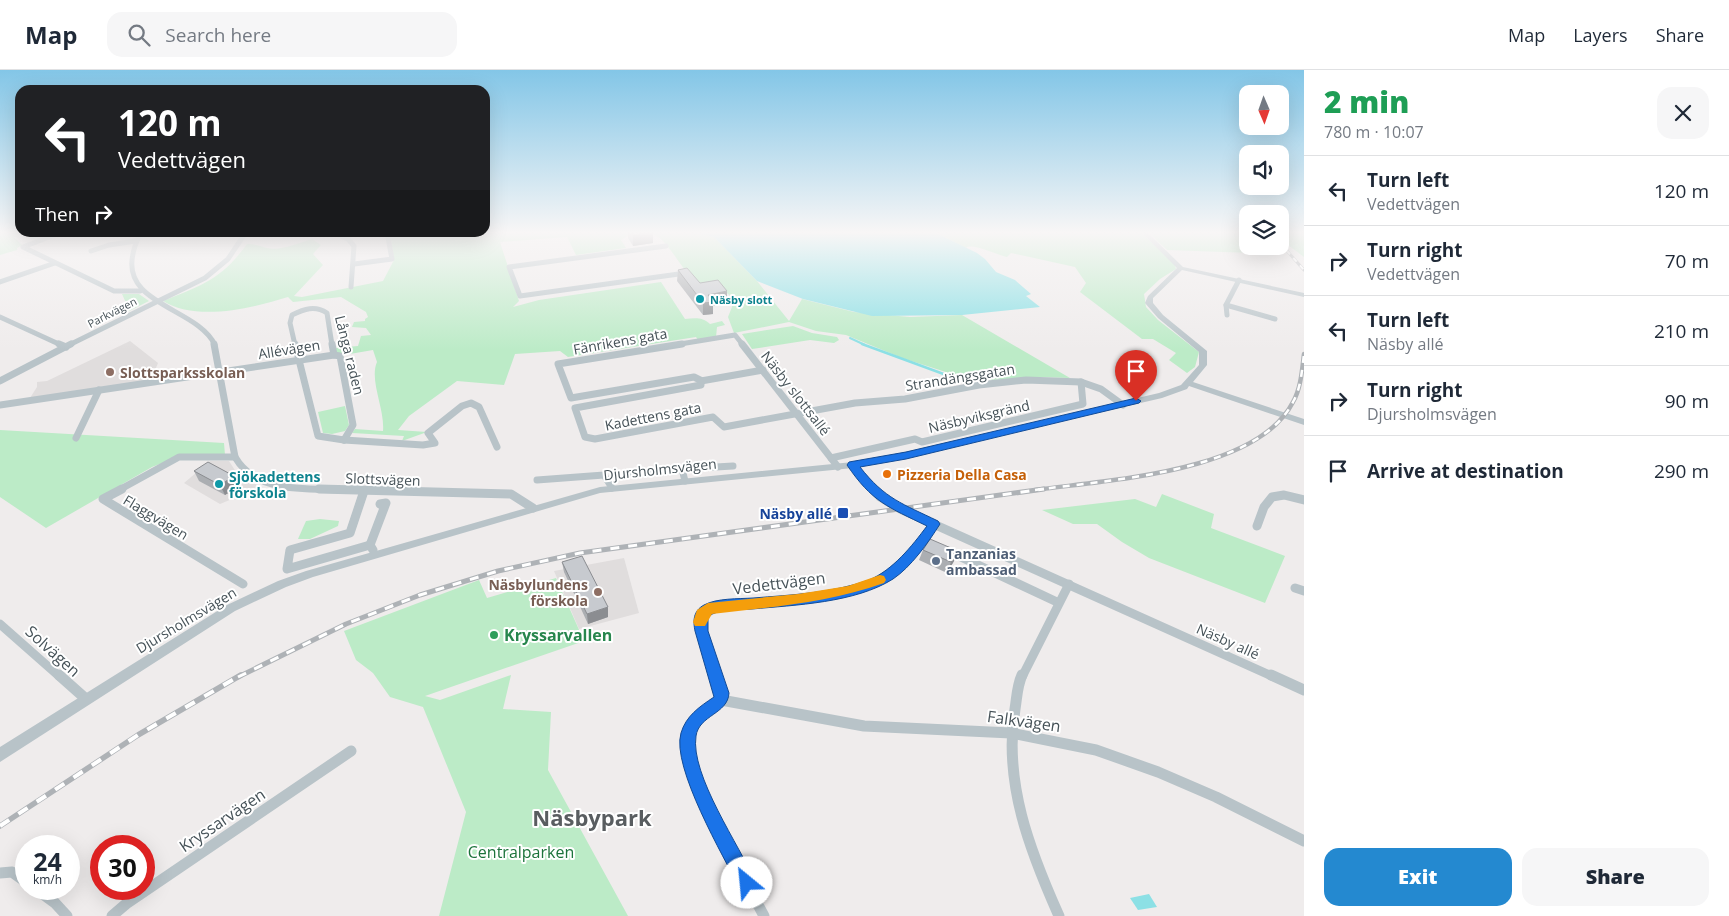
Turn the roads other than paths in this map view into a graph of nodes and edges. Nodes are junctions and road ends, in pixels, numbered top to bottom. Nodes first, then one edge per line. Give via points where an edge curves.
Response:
1 (30, 271) edge
2 (73, 271) edge
3 (132, 271) edge
4 (214, 271) edge
5 (353, 271) edge
6 (511, 271) edge
7 (1177, 271) edge
8 (1198, 271) edge
9 (687, 273) edge
10 (1239, 280) junction
11 (0, 282) edge
12 (351, 287) dead end
13 (140, 291) junction
14 (1304, 295) edge
15 (156, 301) junction
16 (1226, 305) junction
17 (1227, 315) dead end
18 (0, 317) edge
19 (1275, 319) dead end
20 (735, 335) joint
21 (66, 347) junction
22 (334, 355) junction
23 (298, 361) junction
24 (763, 370) junction
25 (220, 372) junction
26 (0, 381) edge
27 (702, 381) junction
28 (1081, 382) junction
29 (1189, 383) junction
30 (99, 390) junction
31 (571, 398) junction
32 (1123, 404) junction
33 (0, 405) edge
34 (575, 408) junction
35 (796, 413) junction
36 (1304, 422) edge
37 (76, 438) dead end
38 (344, 440) junction
39 (497, 447) dead end
40 (235, 457) junction
41 (831, 458) junction
42 (852, 465) junction
43 (733, 466) dead end
44 (838, 467) junction
45 (682, 469) junction
46 (627, 473) dead end
47 (538, 480) dead end
48 (685, 481) junction
49 (612, 488) junction
50 (364, 491) junction
51 (1304, 500) edge
52 (380, 504) dead end
53 (533, 508) junction
54 (934, 524) junction
55 (1257, 526) dead end
56 (923, 540) junction
57 (243, 584) dead end
58 (1069, 584) junction
59 (1295, 588) dead end
60 (1304, 591) edge
61 (1057, 602) junction
62 (0, 624) edge
63 (1304, 690) edge
64 (86, 699) junction
65 (721, 700) junction
66 (1011, 732) junction
67 (351, 751) dead end
68 (0, 755) edge
69 (1304, 841) edge
70 (0, 873) edge
71 (15, 874) edge
72 (51, 900) edge
73 (67, 916) edge
74 (112, 916) edge
75 (764, 916) edge
76 (1059, 916) edge

1 - 11 street
2 - 13 street via 114,291
3 - 13 street
4 - 15 street, Parkvägen
5 - 12 street
6 - 9 street via 520,296
7 - 29 street via 1150,297 1149,303 1159,316 1192,339 1203,351 1203,364
8 - 10 street
10 - 14 street
10 - 16 street
13 - 15 street, Slottsvägen
15 - 21 street, Parkvägen
15 - 25 street, Slottsvägen via 210,335
16 - 17 street
16 - 19 street
18 - 21 street
20 - 24 street, Näsby slottsallé
20 - 31 street, Fänrikens gata via 558,364
21 - 26 street, Parkvägen
22 - 23 street, Allévägen
22 - 23 street, Långa raden via 327,313 321,308 306,308 295,312 290,322
22 - 38 street, Långa raden via 340,356 353,425
23 - 25 street, Allévägen
23 - 38 street, Långa raden via 316,433 322,438
24 - 27 street, Kadettens gata
24 - 35 street, Näsby slottsallé
25 - 30 street, Allévägen
25 - 40 street, Slottsvägen
27 - 31 street via 694,377
27 - 34 street, Kadettens gata via 700,385
28 - 32 street, Strandängsgatan via 1101,389
28 - 35 street, Strandängsgatan via 1002,381 925,396
28 - 41 street, Näsbyviksgränd via 1083,404 922,442 915,438
29 - 32 street, Djursholmsvägen via 1162,395
29 - 36 street
30 - 33 street, Allévägen
30 - 37 street
31 - 34 street
32 - 42 street, Djursholmsvägen via 914,454
34 - 35 street, Kadettens gata via 585,437 595,439 713,417 724,427
35 - 41 street, Näsby slottsallé
38 - 39 street, Långa raden via 435,443 428,433 462,406 471,403 479,407
40 - 50 street, Slottsvägen via 252,477 271,484
40 - 57 street, Flaggvägen via 180,457 103,500
41 - 44 street, Näsby slottsallé
42 - 44 street, Djursholmsvägen
42 - 54 street, Näsby allé via 882,499
43 - 45 street
44 - 48 street, Djursholmsvägen
45 - 46 street
45 - 48 street
47 - 49 street via 604,476
48 - 49 street, Djursholmsvägen
49 - 53 street, Djursholmsvägen
50 - 52 street via 350,533 290,550 287,569 372,548 386,503
50 - 53 street, Slottsvägen via 511,494
51 - 55 street via 1288,495 1273,496 1265,502
53 - 64 street, Djursholmsvägen via 282,584 231,608
54 - 56 street, Vedettvägen
54 - 58 street, Näsby allé
56 - 61 street
56 - 65 street, Vedettvägen via 889,575 874,583 798,599 708,609 700,620
58 - 61 street
58 - 63 street, Näsby allé
59 - 60 street
61 - 66 street via 1019,683
62 - 64 street, Solvägen
64 - 68 street, Djursholmsvägen
65 - 66 street, Falkvägen via 864,726
65 - 75 street via 699,716 692,726 688,752 701,793
66 - 69 street, Falkvägen via 1096,750 1158,772
66 - 76 street via 1013,781 1021,819
67 - 74 street, Kryssarvägen
70 - 71 street
72 - 73 street

